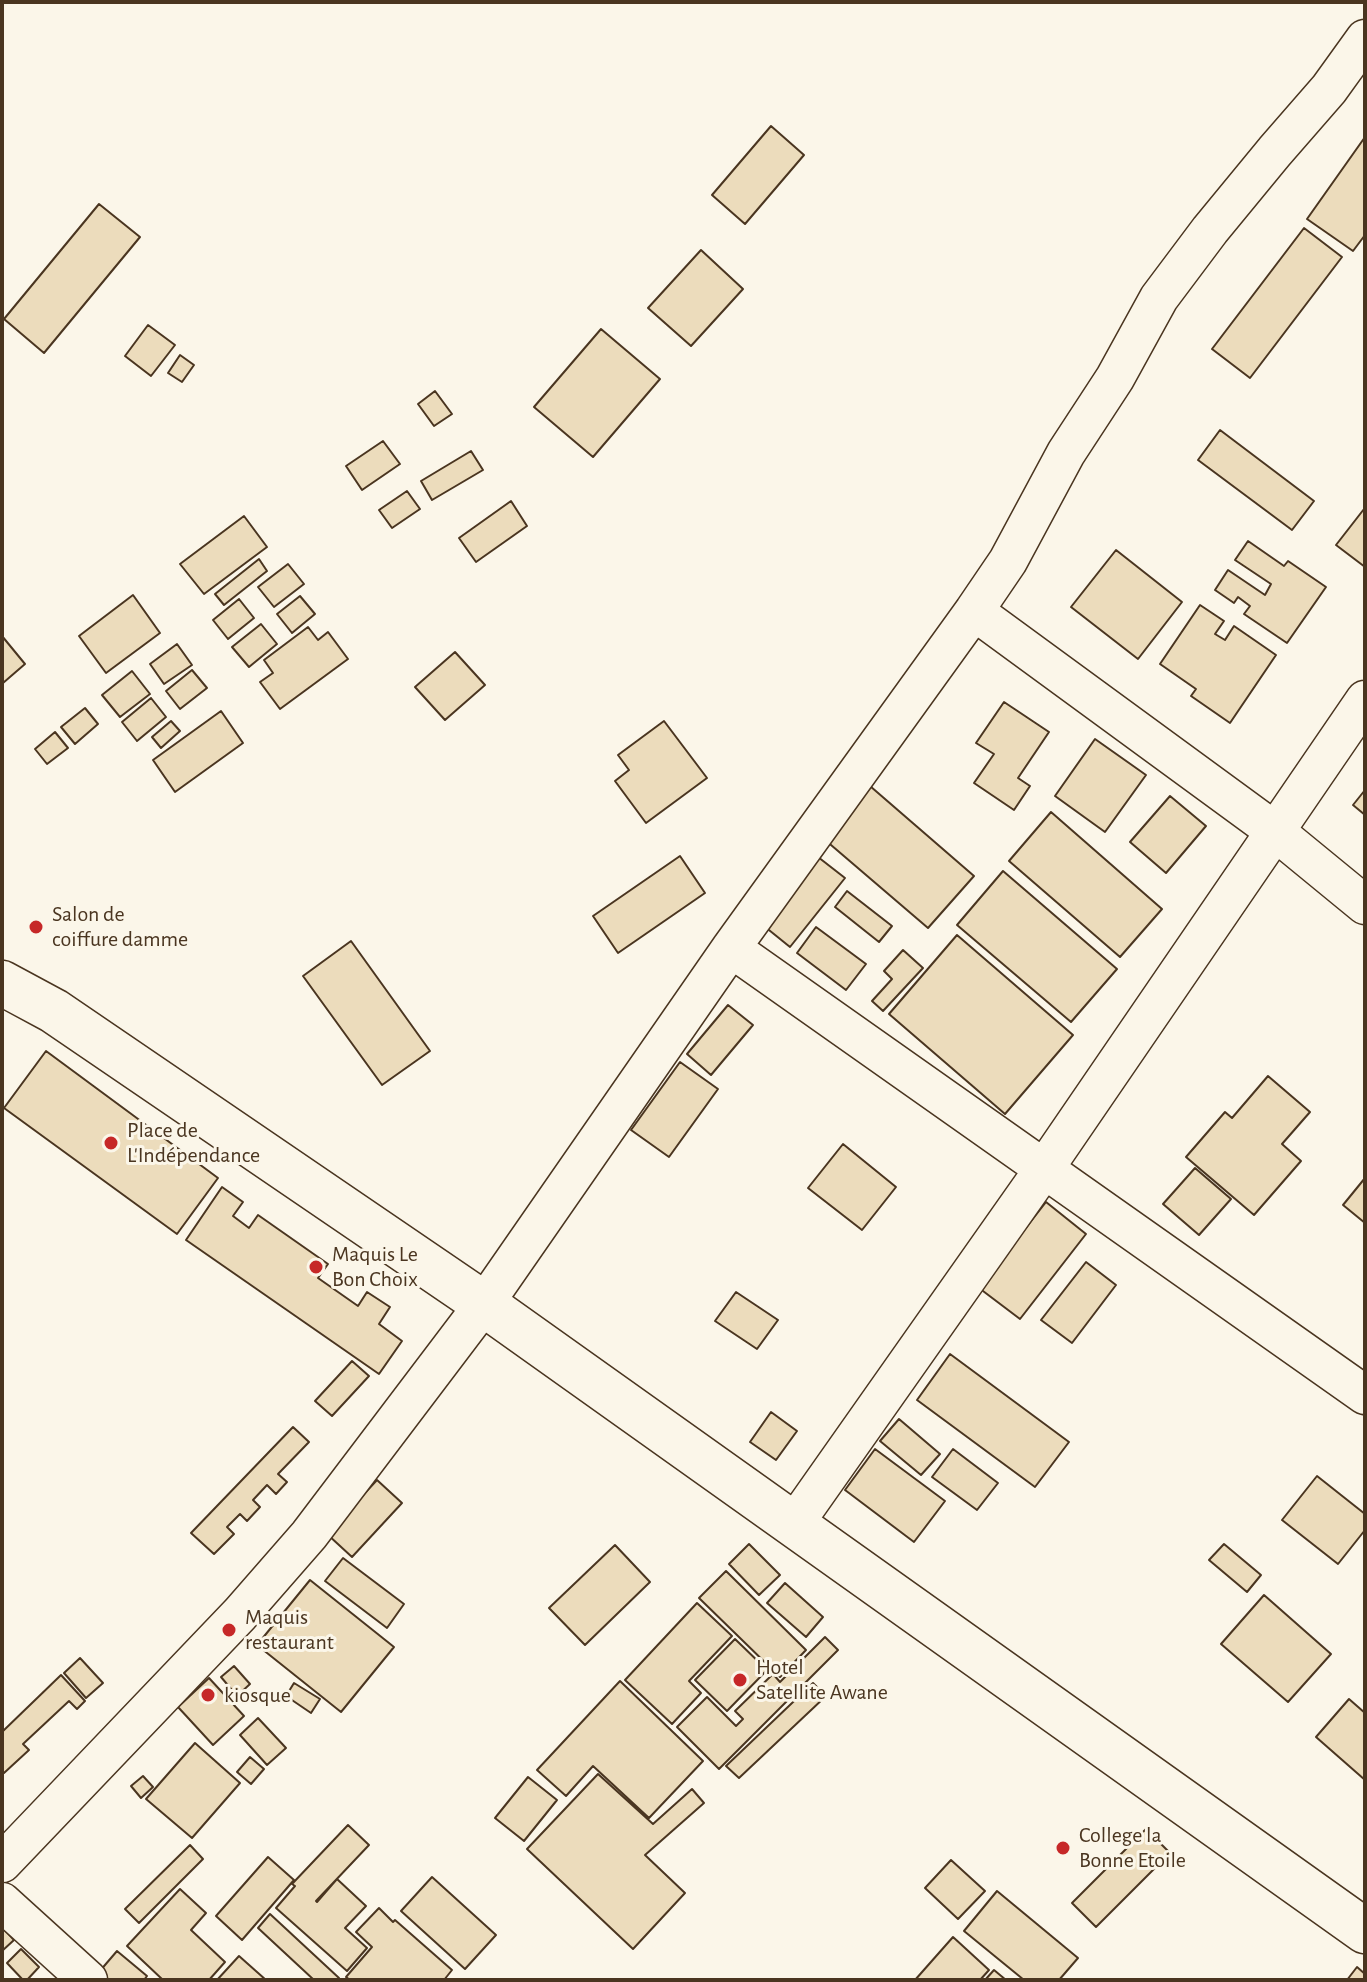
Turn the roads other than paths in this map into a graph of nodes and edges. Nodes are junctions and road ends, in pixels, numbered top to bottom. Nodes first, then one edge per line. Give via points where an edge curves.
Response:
1 (1365, 39) edge
2 (974, 611) junction
3 (1365, 700) edge
4 (1276, 832) junction
5 (1365, 905) edge
6 (731, 948) junction
7 (2, 983) edge
8 (1044, 1169) junction
9 (484, 1304) junction
10 (1365, 1395) edge
11 (794, 1524) junction
12 (2, 1863) edge
13 (2, 1902) edge
14 (1365, 1931) edge
15 (88, 1980) edge

1 - 2 street via 1159,298
2 - 4 street
2 - 6 street
3 - 4 street
4 - 5 street
4 - 8 street
6 - 8 street
6 - 9 street
7 - 9 main road via 54,1011
8 - 10 street
8 - 11 street
9 - 11 main road
9 - 12 street via 300,1546
11 - 14 main road
13 - 15 street

